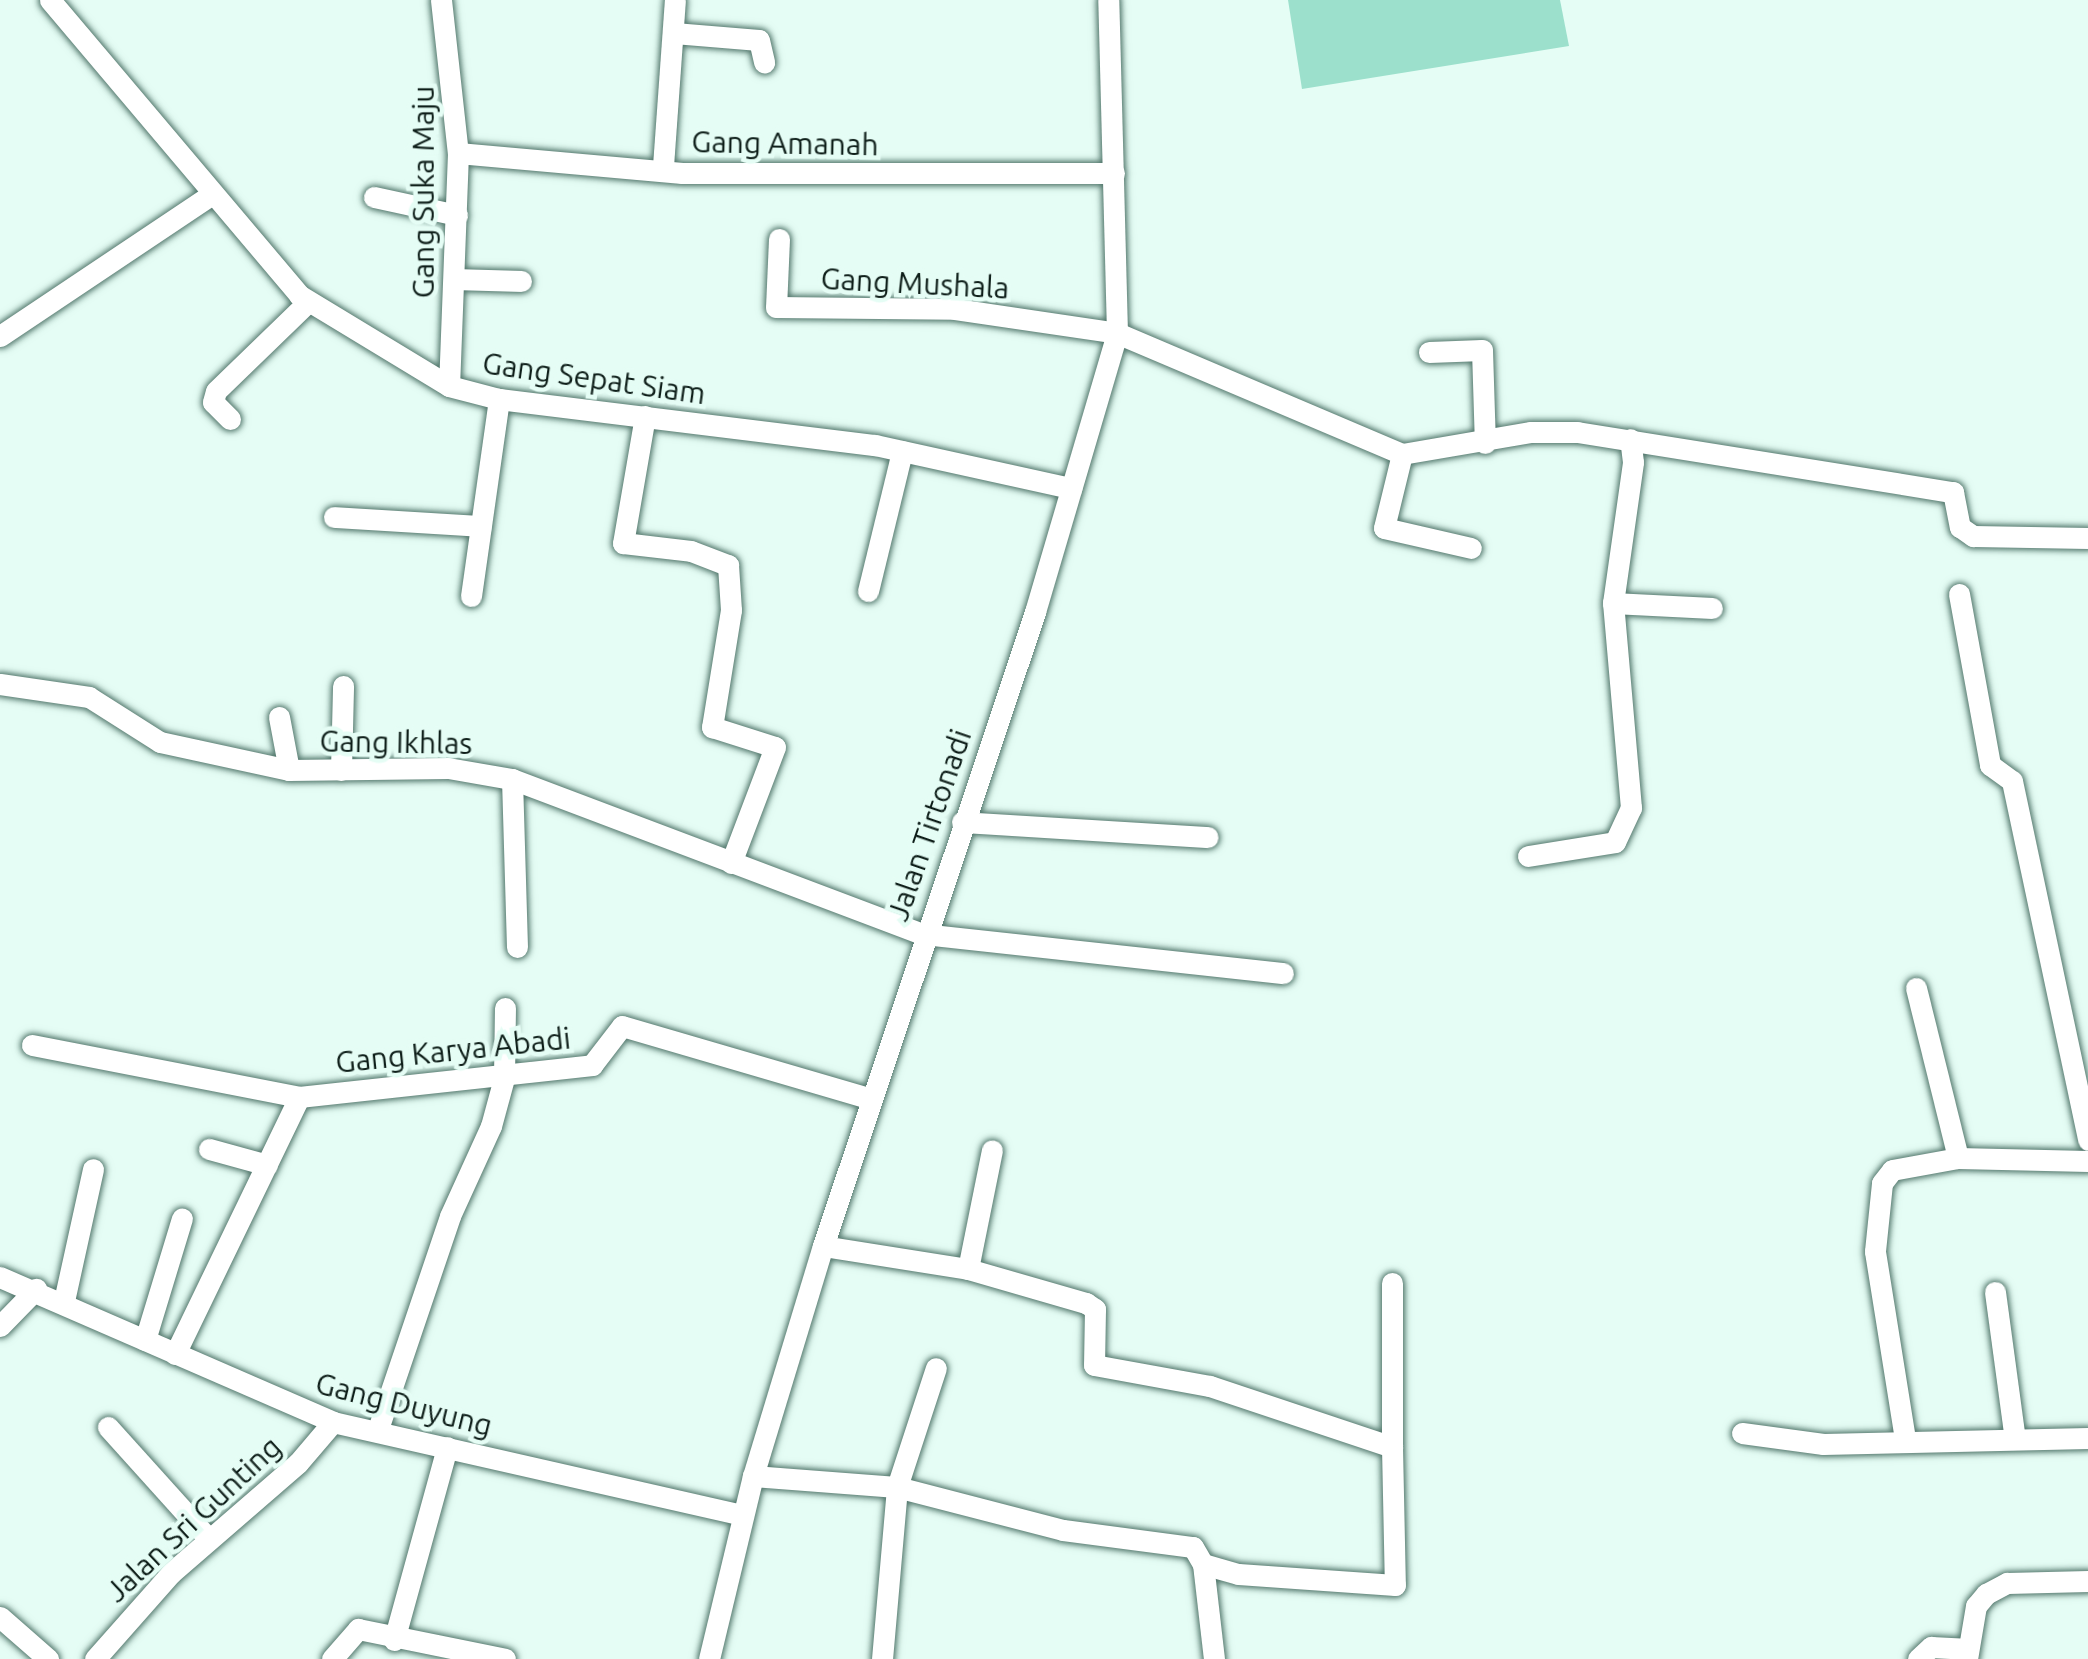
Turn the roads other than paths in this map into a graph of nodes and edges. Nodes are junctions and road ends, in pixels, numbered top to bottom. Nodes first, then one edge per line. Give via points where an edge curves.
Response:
1 (50, 0) edge
2 (441, 0) edge
3 (675, 0) edge
4 (1108, 0) edge
5 (674, 33) junction
6 (764, 62) dead end
7 (458, 153) junction
8 (663, 166) junction
9 (1114, 173) junction
10 (211, 195) junction
11 (374, 197) dead end
12 (457, 215) junction
13 (778, 239) dead end
14 (455, 279) junction
15 (521, 280) dead end
16 (308, 302) junction
17 (1117, 333) junction
18 (0, 336) edge
19 (1429, 352) dead end
20 (449, 386) junction
21 (499, 400) junction
22 (645, 416) junction
23 (230, 419) dead end
24 (1630, 439) junction
25 (1485, 443) junction
26 (902, 451) junction
27 (1402, 454) junction
28 (1071, 488) junction
29 (334, 517) dead end
30 (481, 526) junction
31 (2088, 538) edge
32 (1471, 548) dead end
33 (868, 591) dead end
34 (1959, 594) dead end
35 (471, 596) dead end
36 (1613, 602) junction
37 (1712, 608) dead end
38 (0, 684) edge
39 (343, 686) dead end
40 (279, 717) dead end
41 (289, 770) junction
42 (341, 770) junction
43 (512, 779) junction
44 (962, 822) junction
45 (1208, 837) dead end
46 (1528, 856) dead end
47 (731, 862) junction
48 (923, 934) junction
49 (517, 947) dead end
50 (1283, 973) dead end
51 (1916, 988) dead end
52 (506, 1008) dead end
53 (32, 1046) dead end
54 (504, 1078) junction
55 (298, 1097) junction
56 (869, 1098) junction
57 (2088, 1140) edge
58 (209, 1149) dead end
59 (992, 1150) dead end
60 (1958, 1158) junction
61 (2088, 1161) edge
62 (267, 1165) junction
63 (94, 1169) dead end
64 (182, 1218) dead end
65 (823, 1246) junction
66 (968, 1268) junction
67 (0, 1277) edge
68 (1392, 1283) dead end
69 (36, 1289) junction
70 (1995, 1292) dead end
71 (64, 1301) junction
72 (0, 1326) edge
73 (145, 1340) junction
74 (175, 1354) junction
75 (936, 1367) dead end
76 (333, 1422) junction
77 (108, 1427) dead end
78 (378, 1429) junction
79 (1742, 1433) dead end
80 (2088, 1438) edge
81 (1905, 1439) junction
82 (2015, 1439) junction
83 (1392, 1447) junction
84 (447, 1448) junction
85 (753, 1476) junction
86 (897, 1487) junction
87 (743, 1515) junction
88 (208, 1538) junction
89 (1203, 1564) junction
90 (2088, 1580) edge
91 (0, 1617) edge
92 (394, 1640) junction
93 (1966, 1654) edge
94 (48, 1659) edge
95 (94, 1659) edge
96 (332, 1659) edge
97 (505, 1659) edge
98 (709, 1659) edge
99 (881, 1659) edge
100 (1214, 1659) edge
101 (1918, 1659) edge

1 - 10 street, Gang Sepat Siam
2 - 7 street, Gang Suka Maju
3 - 5 street
4 - 9 street, Jalan Tirtonadi
5 - 6 street via 759,40
5 - 8 street
7 - 8 street, Gang Amanah
7 - 12 street, Gang Suka Maju
8 - 9 street, Gang Amanah via 682,173
9 - 17 street, Jalan Tirtonadi
10 - 16 street, Gang Sepat Siam
10 - 18 street
11 - 12 street
12 - 14 street, Gang Suka Maju
13 - 17 street, Gang Mushala via 776,308 955,309
14 - 15 street
14 - 20 street, Gang Suka Maju
16 - 20 street, Gang Sepat Siam
16 - 23 street via 216,391 213,402
17 - 27 street
17 - 28 street, Jalan Tirtonadi
19 - 25 street via 1482,350
20 - 21 street, Gang Sepat Siam
21 - 22 street, Gang Sepat Siam
21 - 30 street
22 - 26 street, Gang Sepat Siam
22 - 47 street via 623,543 691,551 728,565 731,610 712,727 775,747
24 - 25 street via 1532,432
24 - 31 street via 1953,492 1960,527 1973,536
24 - 36 street via 1634,462
25 - 27 street
26 - 28 street, Gang Sepat Siam
26 - 33 street
27 - 32 street via 1384,528
28 - 44 street, Jalan Tirtonadi
29 - 30 street
30 - 35 street
34 - 57 street via 1990,765 2012,781
36 - 37 street
36 - 46 street via 1634,768 1626,825 1616,842
38 - 41 street, Gang Ikhlas via 88,697 160,742
39 - 42 street
40 - 41 street
41 - 42 street, Gang Ikhlas
42 - 43 street, Gang Ikhlas via 448,768
43 - 47 street, Gang Ikhlas
43 - 49 street
44 - 45 street
44 - 48 street, Jalan Tirtonadi
47 - 48 street, Gang Ikhlas
48 - 50 street, Gang Ikhlas
48 - 56 street, Jalan Tirtonadi
51 - 60 street
52 - 54 street
53 - 55 street, Gang Karya Abadi
54 - 55 street, Gang Karya Abadi
54 - 56 street, Gang Karya Abadi via 592,1065 622,1026
54 - 78 street
55 - 62 street
56 - 65 street, Jalan Tirtonadi
58 - 62 street
59 - 66 street
60 - 61 street
60 - 81 street via 1892,1170 1878,1204 1875,1251
62 - 74 street
63 - 71 street
64 - 73 street
65 - 66 street
65 - 85 street, Jalan Tirtonadi
66 - 83 street via 1091,1305 1094,1365 1210,1385
67 - 69 street, Gang Duyung
68 - 83 street
69 - 71 street, Gang Duyung
69 - 72 street
70 - 82 street
71 - 73 street, Gang Duyung
73 - 74 street, Gang Duyung
74 - 76 street, Gang Duyung
75 - 86 street
76 - 78 street, Gang Duyung
76 - 88 street, Jalan Sri Gunting
77 - 88 street
78 - 84 street, Gang Duyung
79 - 81 street via 1823,1444
80 - 82 street
81 - 82 street
83 - 89 street via 1395,1585 1238,1574
84 - 87 street, Gang Duyung
84 - 92 street
85 - 86 street
85 - 87 street, Jalan Tirtonadi
86 - 89 street via 1063,1530 1193,1547
86 - 99 street
87 - 98 street, Jalan Tirtonadi
88 - 95 street, Jalan Sri Gunting
89 - 100 street
90 - 93 street via 2007,1583 1986,1594
91 - 94 street
92 - 96 street via 352,1630
92 - 97 street
93 - 101 street via 1931,1647

